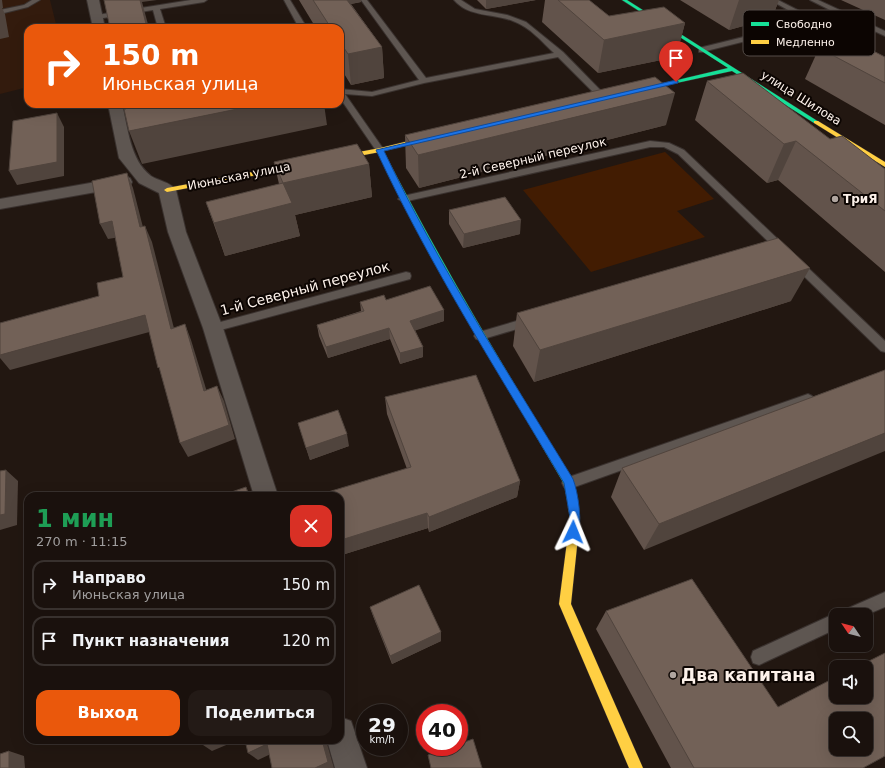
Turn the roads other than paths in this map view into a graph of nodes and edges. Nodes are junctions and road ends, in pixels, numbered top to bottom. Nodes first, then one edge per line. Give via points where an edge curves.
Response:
1 (37, 0) edge
2 (94, 0) edge
3 (204, 0) edge
4 (287, 0) edge
5 (364, 0) edge
6 (457, 0) edge
7 (624, 0) edge
8 (772, 0) edge
9 (813, 0) edge
10 (156, 8) junction
11 (792, 10) edge
12 (834, 10) edge
13 (0, 12) edge
14 (98, 23) edge
15 (161, 24) edge
16 (301, 24) edge
17 (875, 29) edge
18 (885, 34) edge
19 (743, 39) edge
20 (702, 50) junction
21 (560, 54) junction
22 (828, 56) edge
23 (842, 63) edge
24 (733, 69) junction
25 (424, 81) junction
26 (344, 92) edge
27 (627, 93) edge
28 (344, 98) edge
29 (604, 98) edge
30 (116, 108) edge
31 (442, 136) edge
32 (380, 150) junction
33 (885, 165) edge
34 (145, 179) junction
35 (167, 190) junction
36 (403, 200) junction
37 (0, 204) edge
38 (406, 276) dead end
39 (541, 317) edge
40 (213, 328) junction
41 (480, 336) junction
42 (885, 348) edge
43 (817, 396) edge
44 (569, 482) junction
45 (265, 492) edge
46 (885, 599) edge
47 (865, 608) edge
48 (829, 624) edge
49 (759, 656) dead end
50 (344, 744) edge
51 (351, 768) edge
52 (636, 768) edge

1 - 13 lane via 26,6
2 - 14 street
3 - 10 lane
4 - 16 lane
5 - 25 lane
6 - 21 lane via 464,7 481,14 510,17 524,23
7 - 20 street, улица Шилова
8 - 11 lane
9 - 12 lane
10 - 14 lane
10 - 15 lane
17 - 18 lane
19 - 20 lane
20 - 24 street, улица Шилова
21 - 25 lane
21 - 29 lane
22 - 23 lane
24 - 27 street
24 - 33 street, улица Шилова
25 - 26 lane via 372,94
28 - 32 lane
30 - 34 street via 126,135 127,158
31 - 32 street, Июньская улица
32 - 35 street, Июньская улица
32 - 36 street
34 - 35 street
34 - 37 street
35 - 40 street via 178,232
36 - 41 street
36 - 42 lane, 2-й Северный переулок via 650,144 669,145 681,152 771,245
38 - 40 lane, 1-й Северный переулок
39 - 41 lane
40 - 45 street
41 - 44 street
43 - 44 lane
44 - 52 street via 575,518 565,604
46 - 47 lane
48 - 49 lane
50 - 51 street

